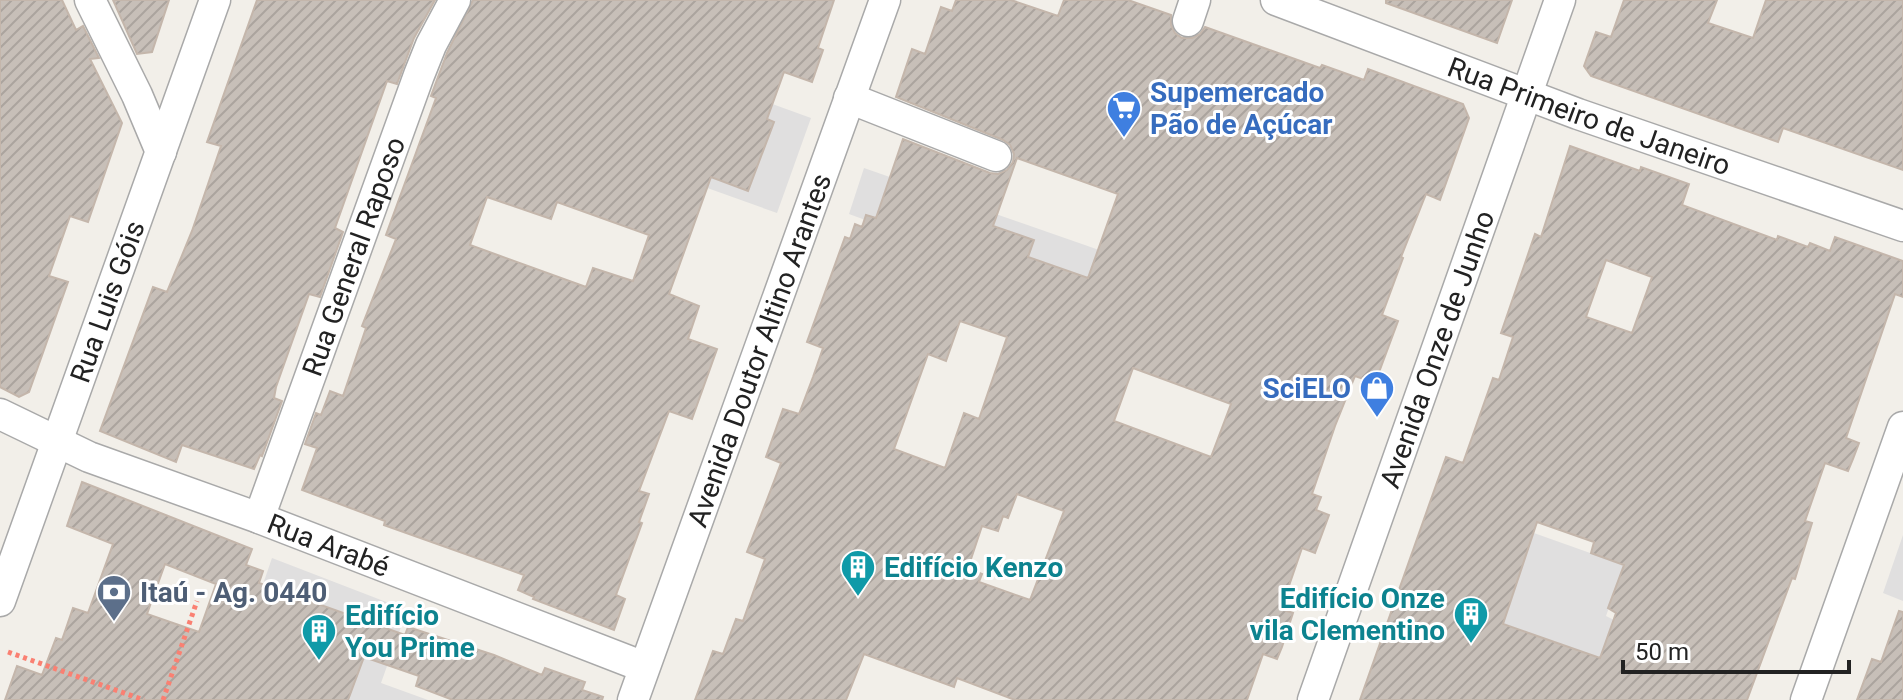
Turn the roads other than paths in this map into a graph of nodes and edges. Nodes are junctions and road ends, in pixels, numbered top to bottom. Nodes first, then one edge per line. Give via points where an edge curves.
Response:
1 (90, 0) edge
2 (215, 0) edge
3 (455, 0) edge
4 (885, 0) edge
5 (1276, 0) edge
6 (1560, 0) edge
7 (1526, 96) junction
8 (849, 98) junction
9 (161, 152) junction
10 (996, 156) dead end
11 (1903, 226) edge
12 (0, 414) edge
13 (1903, 427) edge
14 (57, 443) junction
15 (259, 518) junction
16 (3, 584) edge
17 (644, 667) junction
18 (633, 700) edge
19 (1313, 700) edge
20 (1806, 700) edge

1 - 9 street
2 - 9 street, Rua Luis Góis
3 - 15 street, Rua General Raposo via 419,75
4 - 8 street, Avenida Doutor Altino Arantes
5 - 7 street, Rua Primeiro de Janeiro
6 - 7 street, Avenida Onze de Junho
7 - 11 street, Rua Primeiro de Janeiro
7 - 19 street, Avenida Onze de Junho
8 - 10 street
8 - 17 street, Avenida Doutor Altino Arantes
9 - 14 street, Rua Luis Góis
12 - 14 street, Rua Arabé
13 - 20 street
14 - 15 street, Rua Arabé
14 - 16 street, Rua Luis Góis
15 - 17 street, Rua Arabé
17 - 18 street, Avenida Doutor Altino Arantes

